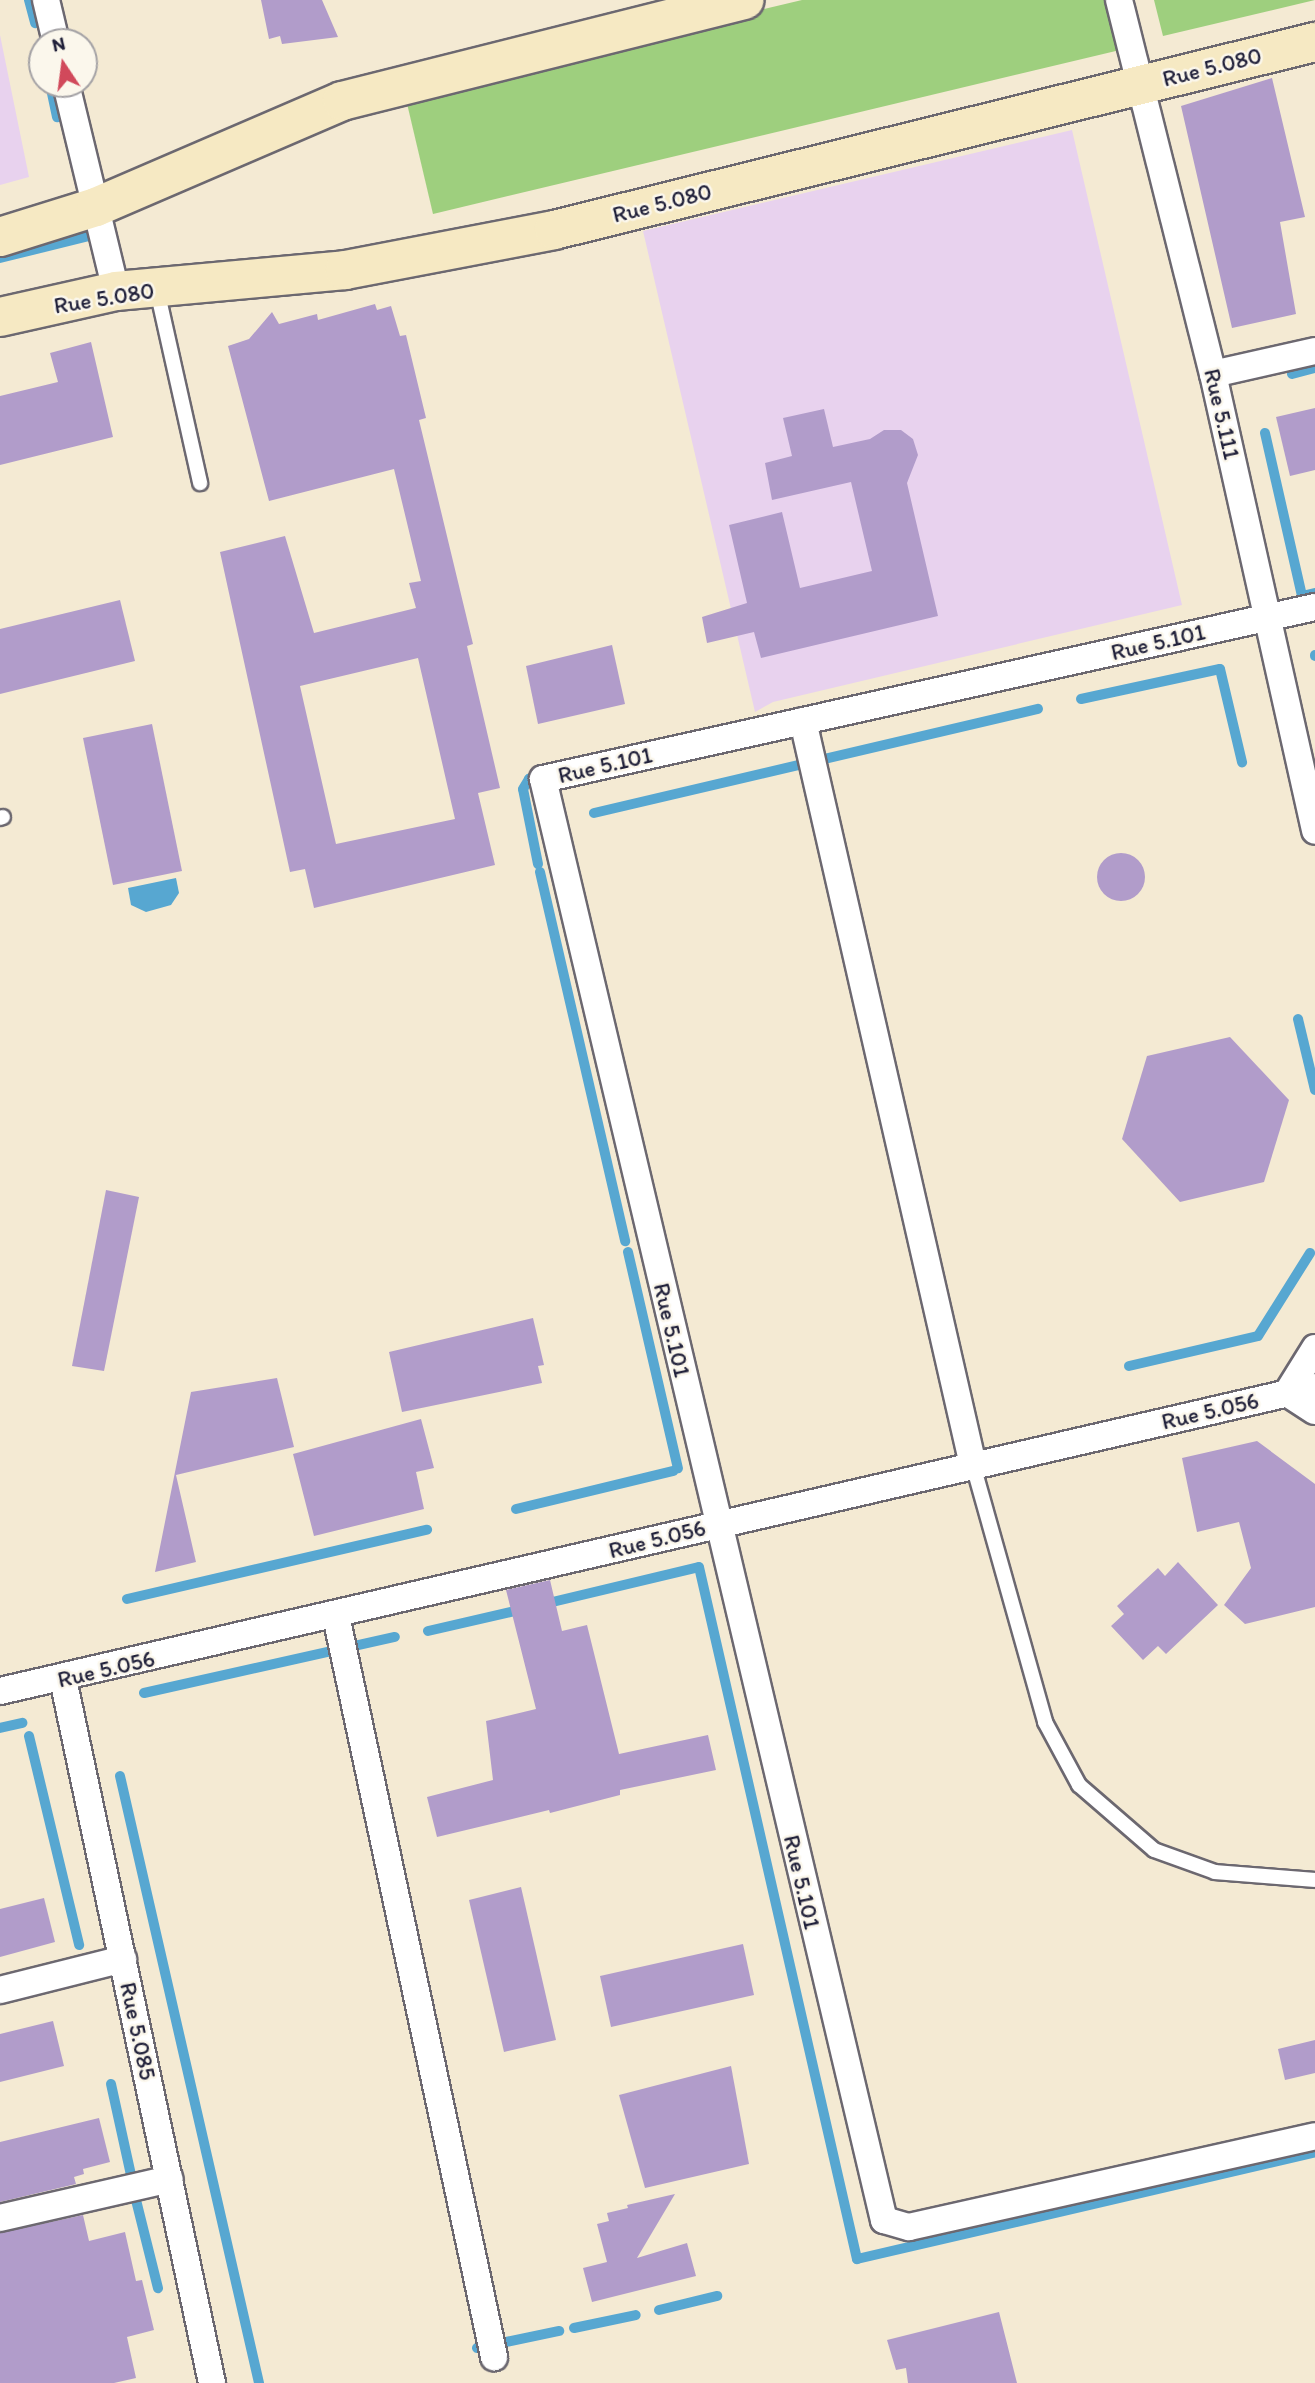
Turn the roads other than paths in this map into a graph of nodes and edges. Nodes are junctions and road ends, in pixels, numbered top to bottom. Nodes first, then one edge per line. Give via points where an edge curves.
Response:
1 (46, 0) edge
2 (1119, 0) edge
3 (723, 2) edge
4 (53, 28) edge
5 (1315, 42) edge
6 (1141, 84) junction
7 (69, 98) edge
8 (96, 207) junction
9 (0, 237) edge
10 (156, 289) junction
11 (116, 291) junction
12 (0, 317) edge
13 (1315, 351) edge
14 (1213, 374) junction
15 (200, 483) dead end
16 (1315, 607) edge
17 (1269, 617) junction
18 (803, 722) junction
19 (1315, 831) edge
20 (1315, 1348) edge
21 (1315, 1387) edge
22 (1287, 1393) junction
23 (1315, 1411) edge
24 (973, 1465) junction
25 (717, 1524) junction
26 (336, 1616) junction
27 (63, 1679) junction
28 (0, 1691) edge
29 (1315, 1880) edge
30 (123, 1959) junction
31 (0, 1990) edge
32 (1315, 2136) edge
33 (170, 2179) junction
34 (0, 2218) edge
35 (494, 2357) dead end
36 (212, 2383) edge

1 - 4 street
2 - 6 street, Rue 5.111
3 - 8 main road via 342,101
5 - 6 main road, Rue 5.080
6 - 10 main road, Rue 5.080 via 554,229 345,270
6 - 14 street, Rue 5.111
7 - 8 street
8 - 9 main road
8 - 11 street
10 - 11 main road, Rue 5.080
10 - 15 lane
11 - 12 main road, Rue 5.080
13 - 14 street
14 - 17 street, Rue 5.111
16 - 17 street, Rue 5.101
17 - 18 street, Rue 5.101
17 - 19 street, Rue 5.111
18 - 24 street
18 - 25 street, Rue 5.101 via 543,779
20 - 22 street
21 - 22 street, Rue 5.056
22 - 23 street
22 - 24 street, Rue 5.056
24 - 25 street, Rue 5.056
24 - 29 lane via 1045,1722 1079,1785 1154,1850 1215,1872
25 - 26 street, Rue 5.056
25 - 32 street, Rue 5.101 via 884,2220 908,2227
26 - 27 street, Rue 5.056
26 - 35 street
27 - 28 street, Rue 5.056
27 - 30 street, Rue 5.085
30 - 31 street
30 - 33 street, Rue 5.085
33 - 34 street
33 - 36 street, Rue 5.085

